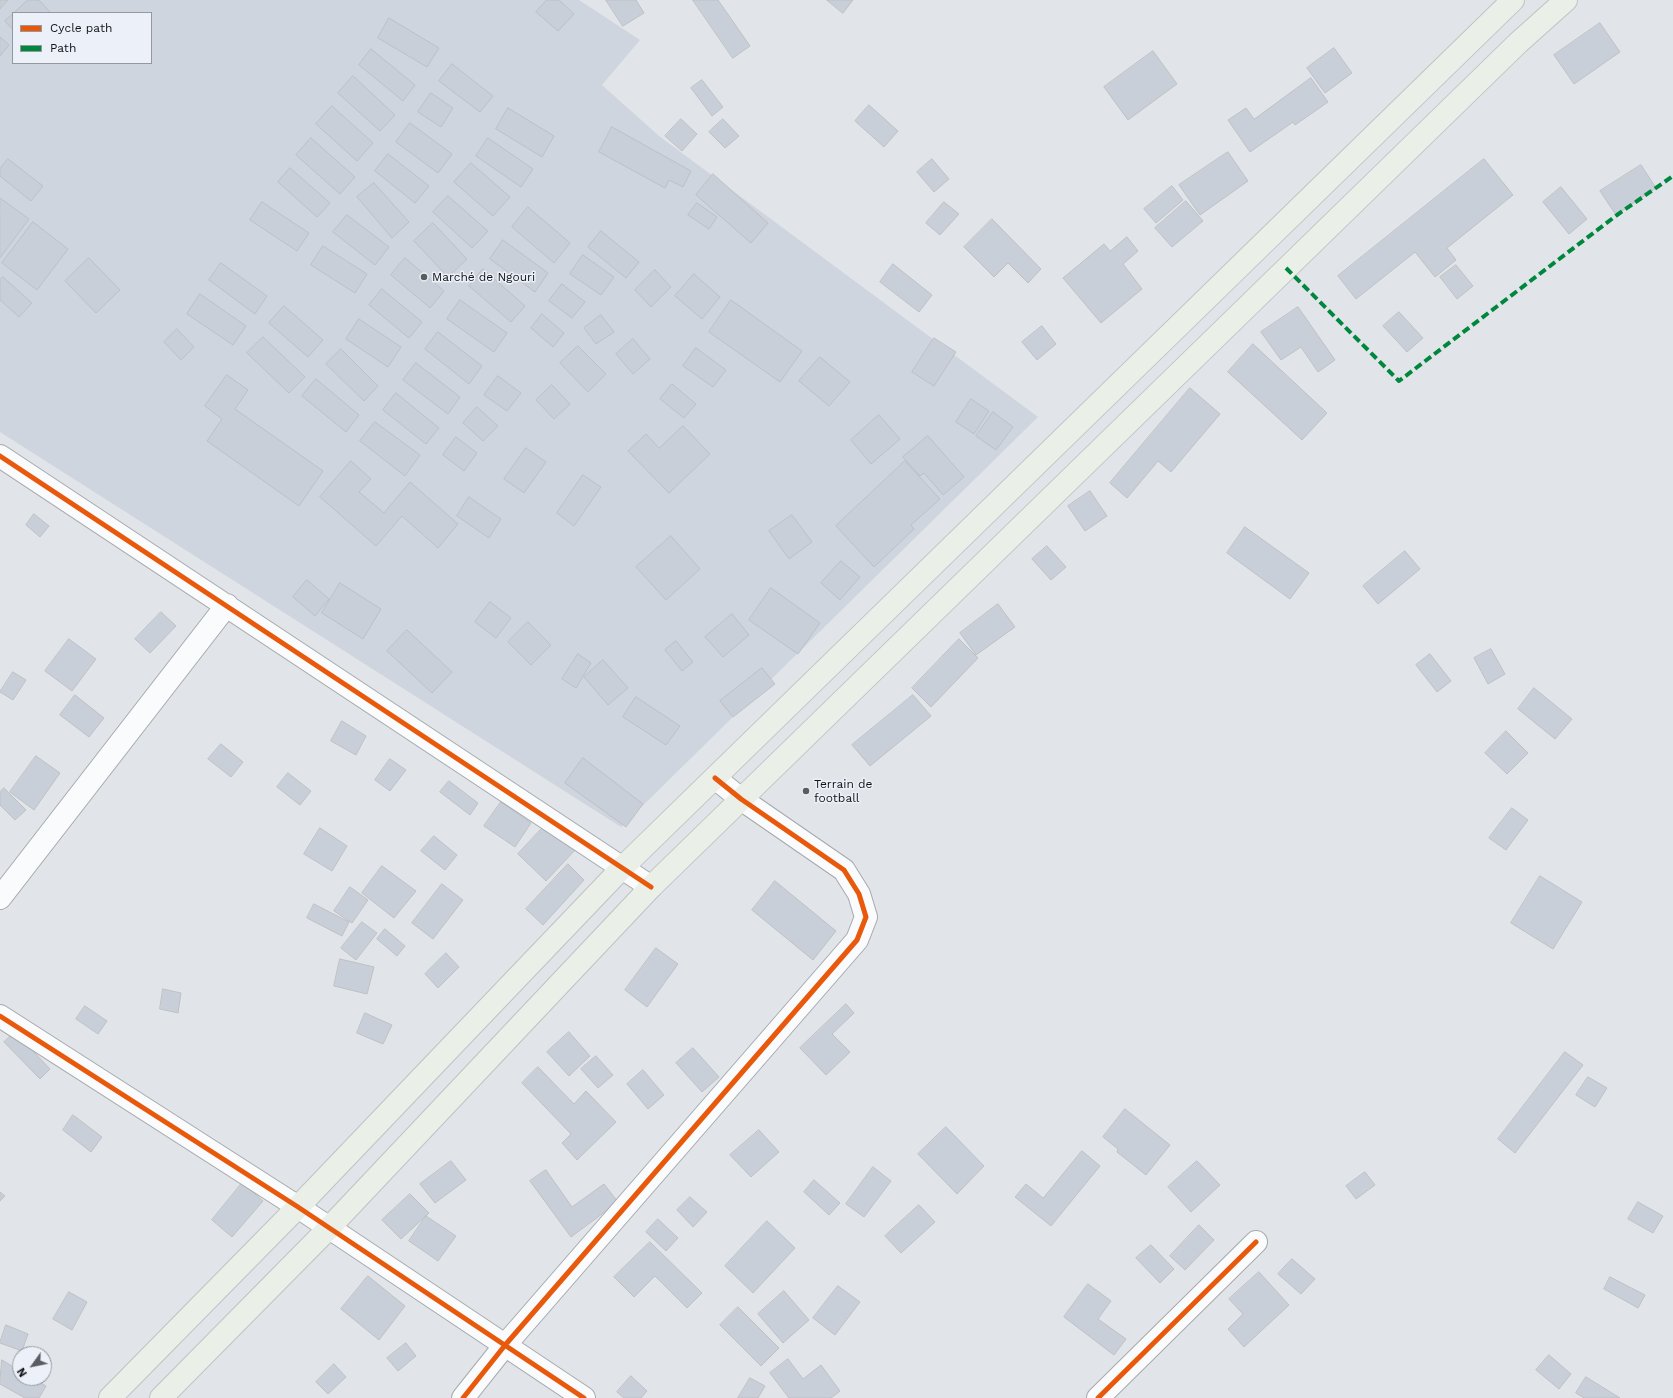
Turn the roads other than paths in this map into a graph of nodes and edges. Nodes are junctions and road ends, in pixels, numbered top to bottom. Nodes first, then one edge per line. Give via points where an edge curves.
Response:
1 (1513, 0) edge
2 (1566, 0) edge
3 (0, 456) edge
4 (227, 605) junction
5 (715, 778) junction
6 (741, 799) junction
7 (623, 867) junction
8 (651, 887) junction
9 (0, 898) edge
10 (0, 1016) edge
11 (298, 1207) junction
12 (329, 1228) junction
13 (1256, 1242) dead end
14 (506, 1344) junction
15 (110, 1398) edge
16 (161, 1398) edge
17 (463, 1398) edge
18 (584, 1398) edge
19 (1098, 1398) edge

1 - 5 main road
2 - 6 main road via 1518,43
3 - 4 street
4 - 7 street
4 - 9 street
5 - 6 street
5 - 7 main road
6 - 8 main road
6 - 14 street via 844,870 859,894 866,917 858,940
7 - 8 street
7 - 11 main road
8 - 12 main road
10 - 11 street
11 - 12 street
11 - 15 main road
12 - 14 street
12 - 16 main road
13 - 19 street
14 - 17 street
14 - 18 street

